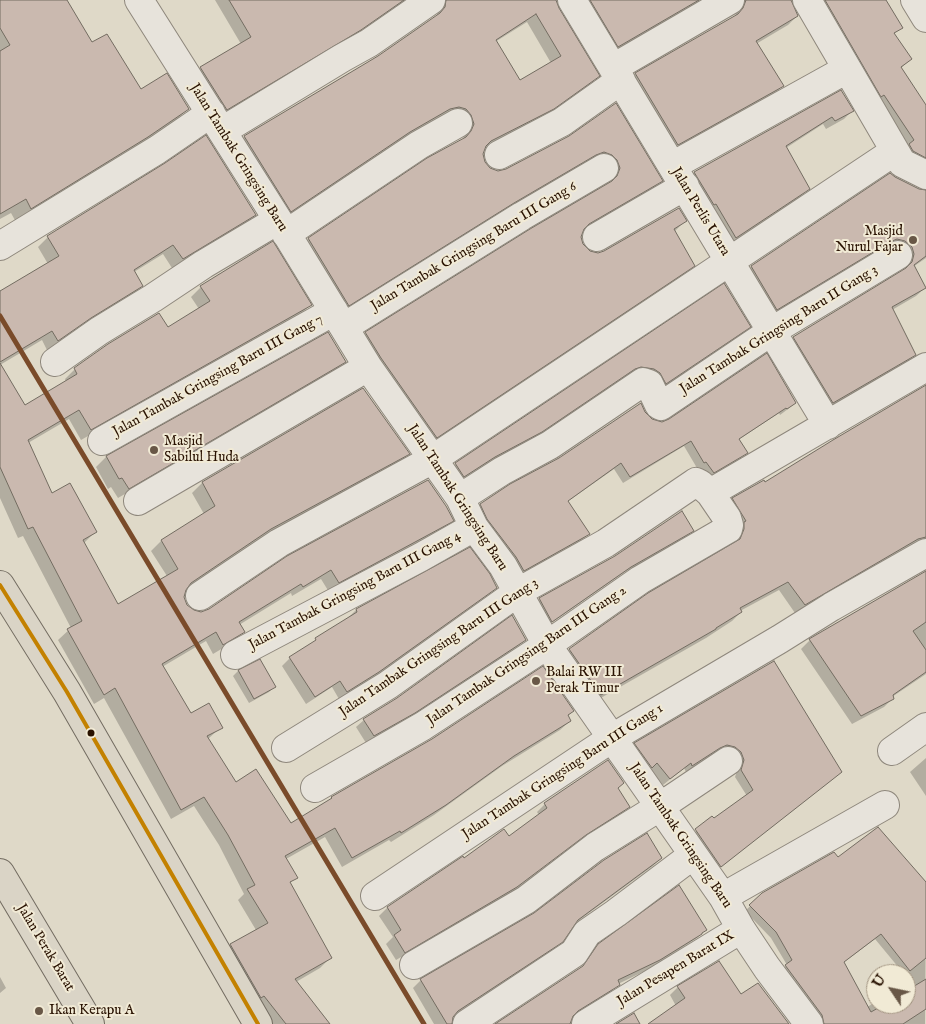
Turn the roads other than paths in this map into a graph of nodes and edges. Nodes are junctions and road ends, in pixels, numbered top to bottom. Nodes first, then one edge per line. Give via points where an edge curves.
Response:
1 (138, 0) edge
2 (572, 0) edge
3 (730, 0) edge
4 (807, 0) edge
5 (915, 0) edge
6 (422, 6) edge
7 (926, 18) edge
8 (847, 69) junction
9 (616, 74) junction
10 (216, 122) junction
11 (458, 123) dead end
12 (895, 151) junction
13 (499, 155) dead end
14 (604, 168) dead end
15 (926, 175) edge
16 (678, 176) junction
17 (282, 227) junction
18 (597, 237) dead end
19 (0, 246) edge
20 (898, 255) dead end
21 (729, 262) junction
22 (339, 319) junction
23 (772, 331) junction
24 (55, 362) dead end
25 (368, 366) junction
26 (926, 367) edge
27 (828, 425) junction
28 (102, 441) dead end
29 (433, 459) junction
30 (702, 489) junction
31 (460, 498) junction
32 (138, 501) dead end
33 (474, 527) junction
34 (926, 553) edge
35 (0, 585) edge
36 (518, 592) junction
37 (200, 596) dead end
38 (547, 645) junction
39 (235, 655) dead end
40 (926, 727) edge
41 (612, 738) junction
42 (286, 748) dead end
43 (892, 751) dead end
44 (728, 761) dead end
45 (315, 788) dead end
46 (885, 805) dead end
47 (661, 806) junction
48 (693, 855) junction
49 (0, 873) edge
50 (375, 896) dead end
51 (723, 897) junction
52 (740, 929) junction
53 (414, 964) dead end
54 (90, 1024) edge
55 (258, 1024) edge
56 (467, 1024) edge
57 (586, 1024) edge
58 (809, 1024) edge

1 - 10 street, Jalan Tambak Gringsing Baru
2 - 9 street, Jalan Perlis Utara
3 - 9 street
4 - 8 street
5 - 7 street
6 - 10 street via 369,43
8 - 12 street
8 - 16 street
9 - 13 street via 562,122
9 - 16 street, Jalan Perlis Utara
10 - 17 street, Jalan Tambak Gringsing Baru
10 - 19 street via 157,150
11 - 17 street
12 - 15 street via 902,162
12 - 21 street
14 - 22 street, Jalan Tambak Gringsing Baru III Gang 6
16 - 18 street
16 - 21 street, Jalan Perlis Utara
17 - 22 street, Jalan Tambak Gringsing Baru
17 - 24 street via 204,264
20 - 23 street, Jalan Tambak Gringsing Baru II Gang 3
21 - 23 street, Jalan Perlis Utara
21 - 29 street
22 - 25 street, Jalan Tambak Gringsing Baru
22 - 28 street, Jalan Tambak Gringsing Baru III Gang 7
23 - 27 street, Jalan Perlis Utara
23 - 31 street, Jalan Tambak Gringsing Baru II Gang 3 via 660,406 649,384 643,382 550,445
25 - 29 street, Jalan Tambak Gringsing Baru
25 - 32 street
26 - 27 street, Jalan Tambak Gringsing Baru III Gang 3
27 - 30 street, Jalan Tambak Gringsing Baru III Gang 3
29 - 31 street, Jalan Tambak Gringsing Baru
29 - 37 street via 278,543
30 - 36 street, Jalan Tambak Gringsing Baru III Gang 3
30 - 38 street, Jalan Tambak Gringsing Baru III Gang 2 via 727,518 728,528 640,580
31 - 33 street, Jalan Tambak Gringsing Baru
33 - 36 street, Jalan Tambak Gringsing Baru
33 - 39 street, Jalan Tambak Gringsing Baru III Gang 4
34 - 41 street, Jalan Tambak Gringsing Baru III Gang 1
35 - 55 highway via 67,692
36 - 38 street, Jalan Tambak Gringsing Baru
36 - 42 street, Jalan Tambak Gringsing Baru III Gang 3 via 388,685
38 - 41 street, Jalan Tambak Gringsing Baru
38 - 45 street, Jalan Tambak Gringsing Baru III Gang 2 via 423,726
40 - 43 street
41 - 47 street, Jalan Tambak Gringsing Baru
41 - 50 street, Jalan Tambak Gringsing Baru III Gang 1
44 - 47 street
46 - 51 street
47 - 48 street, Jalan Tambak Gringsing Baru
47 - 53 street via 595,847 526,900
48 - 51 street, Jalan Tambak Gringsing Baru
48 - 56 street via 587,933 574,953
49 - 54 highway, Jalan Perak Barat
51 - 52 street, Jalan Tambak Gringsing Baru
52 - 57 street, Jalan Pesapen Barat IX
52 - 58 street, Jalan Tambak Gringsing Baru

